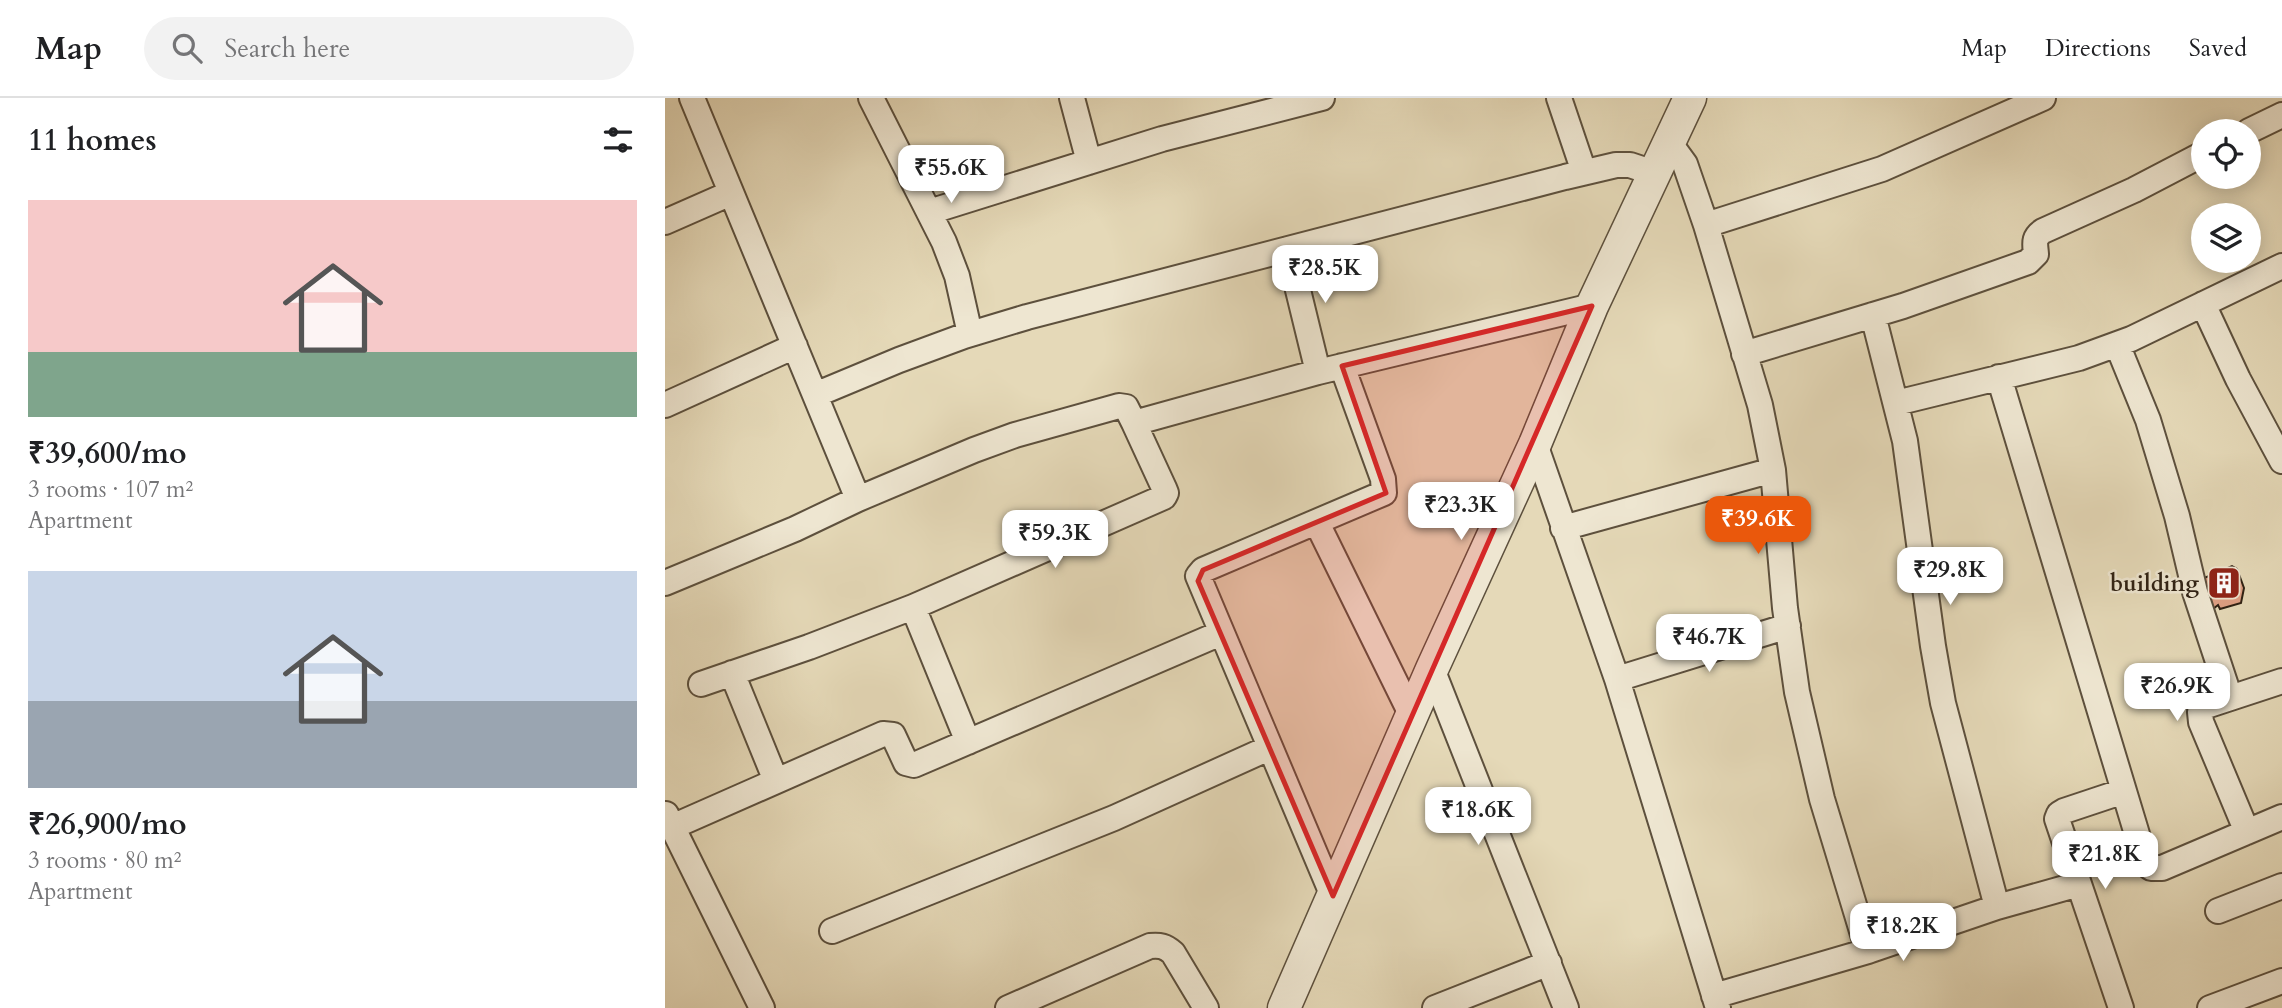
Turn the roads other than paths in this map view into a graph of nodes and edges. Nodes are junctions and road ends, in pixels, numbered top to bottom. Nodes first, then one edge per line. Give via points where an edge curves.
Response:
1 (692, 98) edge
2 (871, 98) edge
3 (1072, 98) edge
4 (1322, 98) edge
5 (1559, 98) edge
6 (1690, 98) edge
7 (2043, 98) edge
8 (2282, 115) edge
9 (2261, 125) edge
10 (1668, 145) junction
11 (2191, 160) edge
12 (1089, 162) junction
13 (1584, 172) junction
14 (1654, 173) junction
15 (731, 192) junction
16 (929, 212) junction
17 (665, 222) edge
18 (1706, 225) junction
19 (1288, 249) junction
20 (2282, 266) edge
21 (2203, 304) junction
22 (1592, 306) junction
23 (1873, 315) junction
24 (970, 334) junction
25 (2117, 344) junction
26 (795, 346) junction
27 (1744, 354) junction
28 (1330, 369) junction
29 (2000, 377) junction
30 (815, 396) junction
31 (1896, 403) junction
32 (665, 405) edge
33 (1134, 423) junction
34 (1535, 444) junction
35 (2282, 461) edge
36 (1773, 470) junction
37 (858, 499) junction
38 (1317, 523) junction
39 (1563, 528) junction
40 (665, 583) edge
41 (913, 607) junction
42 (1788, 626) junction
43 (1221, 633) junction
44 (1432, 669) junction
45 (732, 673) junction
46 (1617, 679) junction
47 (2282, 681) edge
48 (701, 684) dead end
49 (2230, 698) junction
50 (1412, 716) junction
51 (968, 741) junction
52 (1269, 748) junction
53 (776, 781) junction
54 (2124, 791) junction
55 (2282, 817) edge
56 (669, 820) edge
57 (2247, 832) junction
58 (2079, 884) junction
59 (2282, 886) edge
60 (1333, 896) junction
61 (1997, 907) junction
62 (2218, 911) dead end
63 (832, 931) dead end
64 (1868, 951) junction
65 (1549, 963) junction
66 (2282, 981) edge
67 (1716, 1002) edge
68 (762, 1008) edge
69 (1008, 1008) edge
70 (1206, 1008) edge
71 (1284, 1008) edge
72 (1435, 1008) edge
73 (1566, 1008) edge
74 (2121, 1008) edge
75 (2210, 1008) edge

1 - 15 street
2 - 16 street
3 - 12 street
4 - 12 street
5 - 13 street
6 - 10 street
7 - 18 street via 1882,169
8 - 9 street
10 - 14 street
10 - 18 street via 1685,164
11 - 23 street via 2043,231 2034,241 2036,254 2028,262
12 - 16 street
13 - 14 street via 1630,165
13 - 19 street
14 - 22 street
15 - 17 street
15 - 26 street
16 - 24 street via 957,276
18 - 27 street
19 - 24 street
19 - 28 street
20 - 21 street
21 - 25 street
21 - 35 street
22 - 28 street
22 - 34 street
23 - 27 street
23 - 31 street
24 - 30 street
25 - 29 street
25 - 49 street via 2148,420
26 - 30 street
26 - 32 street
27 - 36 street
28 - 33 street
28 - 38 street via 1385,487 1379,496
29 - 31 street
29 - 54 street
30 - 37 street
31 - 61 street via 1943,703
33 - 37 street via 1126,407 1119,406 1015,435
33 - 41 street via 1164,497
34 - 39 street
34 - 44 street
36 - 39 street
36 - 42 street
37 - 40 street
38 - 43 street via 1200,573 1198,581
38 - 50 street
39 - 46 street
41 - 45 street
41 - 51 street
42 - 46 street
42 - 64 street via 1813,762
43 - 51 street
43 - 52 street
44 - 50 street
44 - 65 street
45 - 48 street
45 - 53 street
46 - 67 street
47 - 49 street
49 - 57 street via 2206,706 2199,717
50 - 60 street
51 - 53 street via 909,765 893,735 883,734
52 - 60 street
52 - 63 street via 1114,818
53 - 56 street
54 - 57 street via 2142,855 2151,868 2162,868
54 - 58 street via 2059,814 2058,825
55 - 57 street
56 - 68 street
58 - 61 street
58 - 74 street
59 - 62 street
60 - 71 street
61 - 64 street
64 - 67 street
65 - 72 street
65 - 73 street
66 - 75 street
69 - 70 street via 1159,945 1173,953

